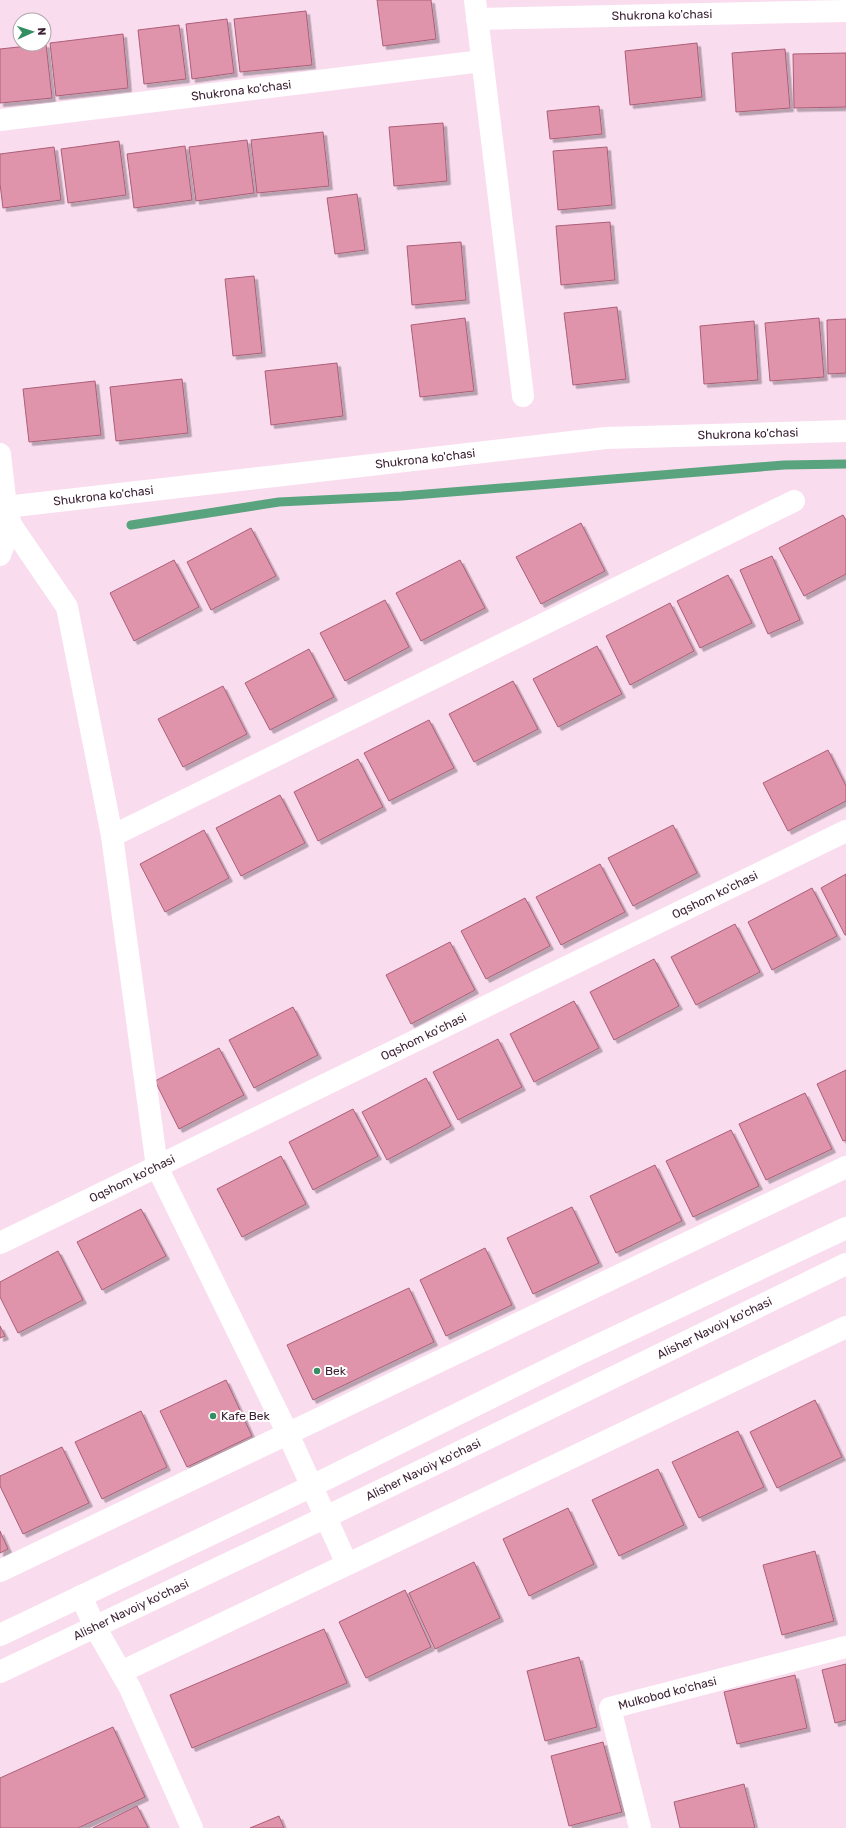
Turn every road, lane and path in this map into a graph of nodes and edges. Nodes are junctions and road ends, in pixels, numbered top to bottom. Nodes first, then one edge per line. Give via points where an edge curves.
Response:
1 (476, 9) edge
2 (846, 11) edge
3 (482, 62) junction
4 (0, 120) edge
5 (523, 396) dead end
6 (846, 431) edge
7 (0, 454) edge
8 (794, 501) dead end
9 (9, 516) junction
10 (0, 555) edge
11 (846, 831) edge
12 (112, 836) junction
13 (157, 1167) junction
14 (846, 1167) edge
15 (846, 1228) edge
16 (0, 1243) edge
17 (846, 1264) edge
18 (846, 1327) edge
19 (288, 1434) junction
20 (312, 1486) junction
21 (326, 1517) junction
22 (347, 1564) junction
23 (0, 1571) edge
24 (81, 1596) junction
25 (96, 1627) junction
26 (0, 1635) edge
27 (846, 1647) edge
28 (0, 1672) edge
29 (121, 1672) junction
30 (192, 1828) edge
31 (640, 1828) edge

1 - 2 street, Shukrona ko'chasi
1 - 3 street
3 - 4 street, Shukrona ko'chasi
3 - 5 street
6 - 9 street, Shukrona ko'chasi via 606,438
7 - 9 street
8 - 12 street
9 - 10 street
9 - 12 street via 67,607
11 - 13 street, Oqshom ko'chasi
12 - 13 street
13 - 16 street, Oqshom ko'chasi
13 - 19 street
14 - 19 street
15 - 20 street via 577,1355
17 - 21 street, Alisher Navoiy ko'chasi
18 - 22 street
19 - 20 street
19 - 23 street
20 - 21 street
20 - 24 street
21 - 22 street
21 - 25 street, Alisher Navoiy ko'chasi
22 - 29 street
24 - 25 street
24 - 26 street
25 - 28 street, Alisher Navoiy ko'chasi
25 - 29 street
27 - 31 street, Mulkobod ko'chasi via 610,1708
29 - 30 street

